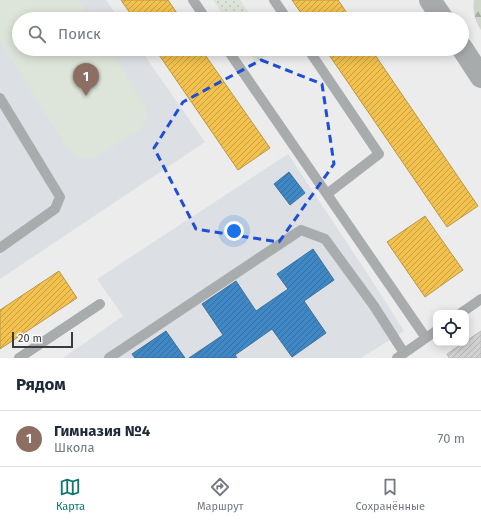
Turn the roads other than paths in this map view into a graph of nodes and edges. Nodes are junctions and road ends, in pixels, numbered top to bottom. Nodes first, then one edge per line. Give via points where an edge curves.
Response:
1 (193, 0) edge
2 (274, 0) edge
3 (430, 0) edge
4 (201, 12) edge
5 (282, 12) edge
6 (438, 12) edge
7 (232, 56) edge
8 (313, 56) edge
9 (467, 56) edge
10 (481, 77) edge
11 (0, 98) edge
12 (327, 194) junction
13 (0, 248) edge
14 (481, 299) edge
15 (100, 304) dead end
16 (465, 310) edge
17 (433, 333) edge
18 (426, 338) junction
19 (400, 355) edge
20 (19, 358) edge
21 (109, 358) edge

1 - 4 lane
2 - 5 lane
3 - 6 main road
7 - 12 lane
8 - 12 lane via 379,154
9 - 10 main road
11 - 13 lane via 60,197 55,209
12 - 18 lane
14 - 16 lane
15 - 20 lane
17 - 18 lane
18 - 19 lane
19 - 21 lane via 374,306 325,239 301,230

